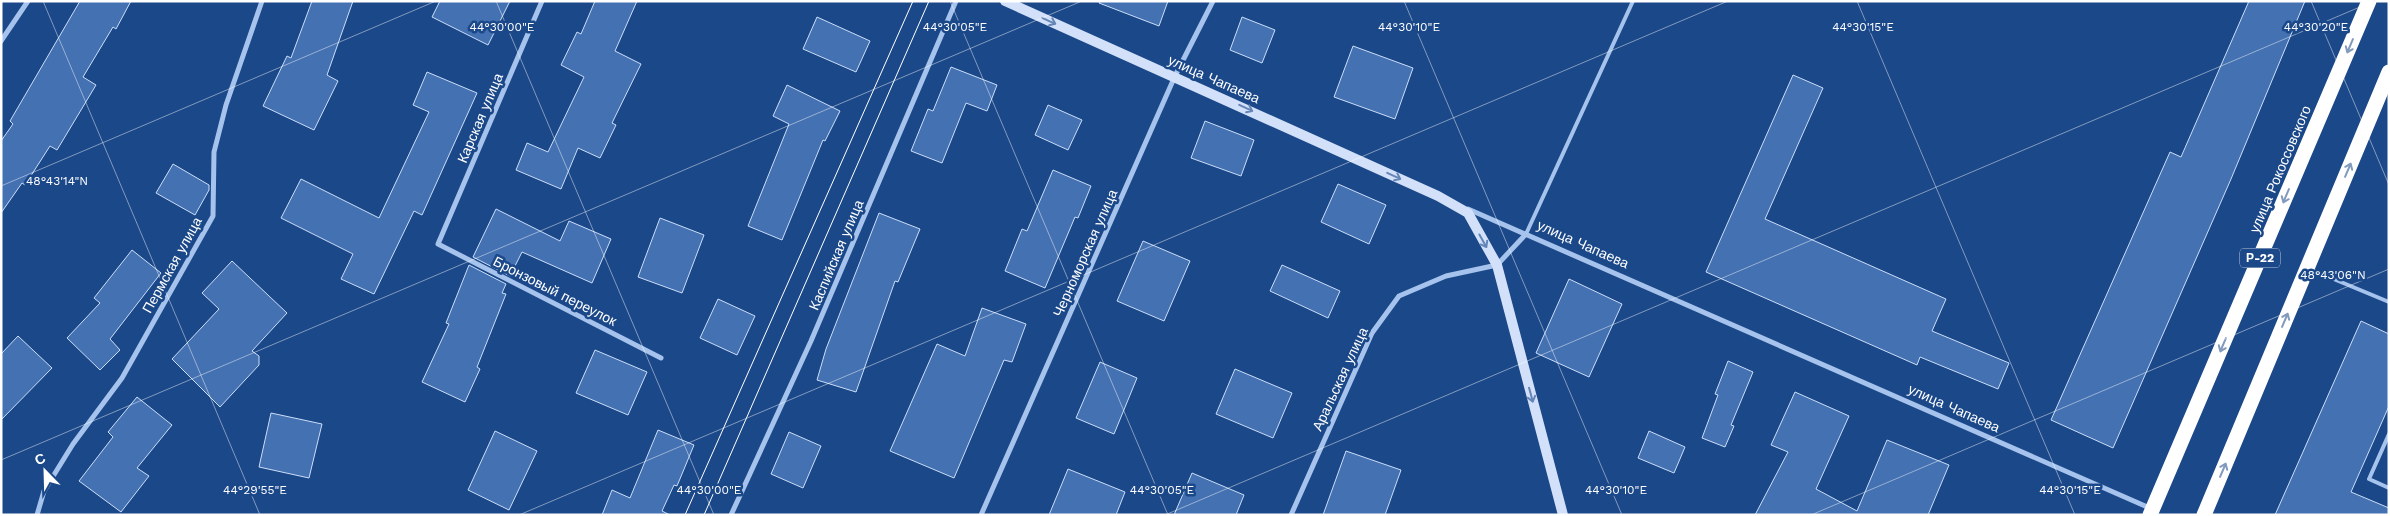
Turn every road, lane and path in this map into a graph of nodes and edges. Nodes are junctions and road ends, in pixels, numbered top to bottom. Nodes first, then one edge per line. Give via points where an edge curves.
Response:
1 (28, 1) edge
2 (262, 1) edge
3 (542, 1) edge
4 (956, 1) edge
5 (1005, 1) edge
6 (1213, 1) edge
7 (1633, 1) edge
8 (2369, 1) edge
9 (1, 41) edge
10 (2389, 72) edge
11 (1175, 76) junction
12 (1438, 196) junction
13 (1526, 234) junction
14 (438, 244) joint
15 (1496, 265) junction
16 (2307, 268) junction
17 (2389, 302) edge
18 (661, 358) dead end
19 (2389, 434) edge
20 (2389, 488) edge
21 (2151, 512) edge
22 (37, 515) edge
23 (731, 515) edge
24 (981, 515) edge
25 (1291, 515) edge
26 (1563, 515) edge
27 (2204, 515) edge

1 - 9 street
2 - 22 street, Пермская улица via 226,105 214,152 213,216 122,378 73,444 44,491
3 - 14 street, Карская улица
4 - 23 street, Каспийская улица via 811,341
5 -> 11 street, улица Чапаева
6 - 11 street, Черноморская улица
7 - 13 lane
8 -> 21 highway, улица Рокоссовского / Р-22
16 -> 10 highway
11 -> 12 street, улица Чапаева
11 - 24 street, Черноморская улица
12 - 13 street, улица Чапаева
12 -> 15 street via 1468,213
13 - 15 street
13 - 21 street, улица Чапаева
14 - 18 street, Бронзовый переулок
15 - 25 street, Аральская улица via 1446,276 1399,296 1372,332
15 -> 26 street
16 - 17 lane
27 -> 16 highway
19 - 20 lane via 2369,479

